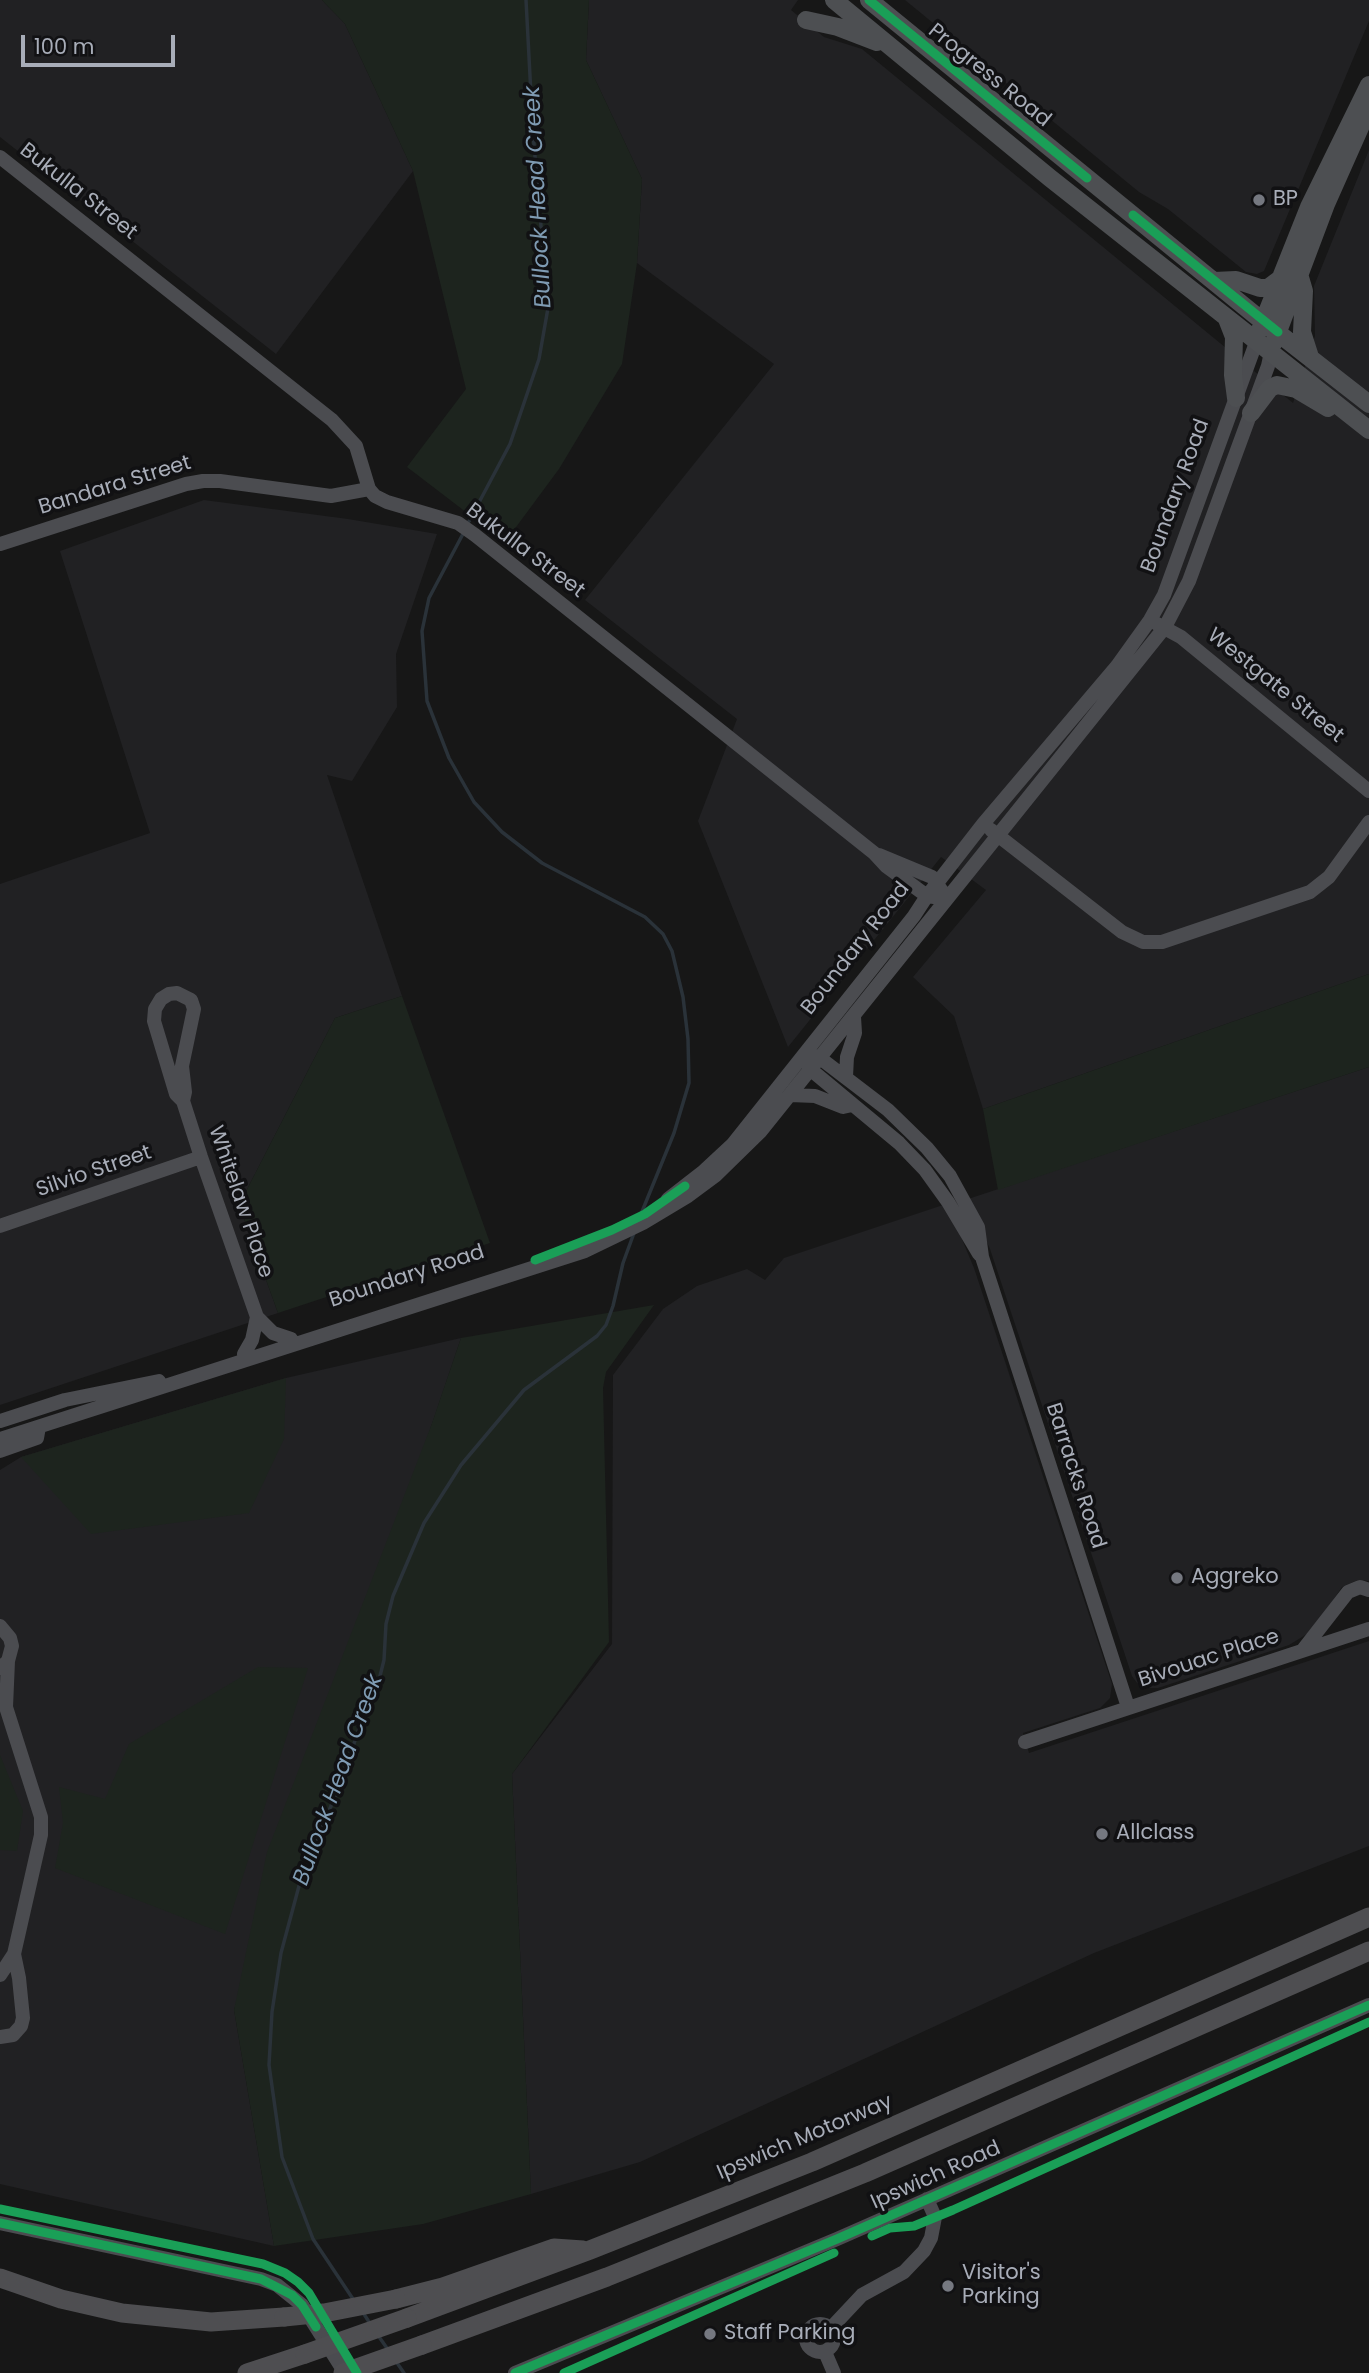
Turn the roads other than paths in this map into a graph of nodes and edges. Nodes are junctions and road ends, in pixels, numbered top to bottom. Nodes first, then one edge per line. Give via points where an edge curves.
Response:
1 (834, 0) edge
2 (869, 0) edge
3 (806, 20) dead end
4 (891, 47) junction
5 (1369, 85) edge
6 (1369, 106) edge
7 (0, 157) edge
8 (1299, 274) junction
9 (1280, 279) junction
10 (1214, 281) junction
11 (1227, 318) junction
12 (1270, 327) junction
13 (1264, 346) junction
14 (1310, 357) junction
15 (1236, 398) junction
16 (1369, 404) edge
17 (1251, 413) junction
18 (1363, 425) edge
19 (369, 489) junction
20 (0, 544) edge
21 (1150, 620) junction
22 (1165, 627) junction
23 (1369, 791) edge
24 (1369, 822) edge
25 (984, 824) junction
26 (999, 835) junction
27 (874, 853) junction
28 (938, 883) junction
29 (927, 896) junction
30 (945, 898) junction
31 (854, 1017) junction
32 (803, 1053) junction
33 (820, 1058) junction
34 (810, 1069) junction
35 (846, 1077) junction
36 (790, 1095) junction
37 (183, 1101) junction
38 (852, 1105) junction
39 (201, 1157) junction
40 (686, 1191) junction
41 (0, 1226) edge
42 (982, 1257) junction
43 (536, 1264) junction
44 (257, 1317) junction
45 (291, 1339) junction
46 (244, 1354) junction
47 (0, 1421) edge
48 (39, 1427) junction
49 (0, 1439) edge
50 (0, 1451) edge
51 (1369, 1590) edge
52 (0, 1626) edge
53 (1369, 1629) edge
54 (1303, 1651) junction
55 (4, 1664) edge
56 (3, 1703) edge
57 (1128, 1707) junction
58 (1025, 1742) dead end
59 (1369, 1917) edge
60 (1369, 1951) edge
61 (13, 1954) junction
62 (0, 1975) edge
63 (1369, 2005) edge
64 (0, 2037) edge
65 (927, 2199) junction
66 (0, 2222) edge
67 (590, 2250) junction
68 (0, 2278) edge
69 (831, 2328) junction
70 (825, 2352) junction
71 (247, 2373) edge
72 (344, 2373) edge
73 (515, 2373) edge
74 (834, 2373) edge

1 - 4 main road, Progress Road
2 - 10 main road, Progress Road
3 - 4 main road
4 - 11 main road, Progress Road
5 - 9 main road, Boundary Road via 1309,207
6 - 8 main road, Boundary Road
7 - 19 street, Bukulla Street via 332,420 356,446
8 - 12 main road, Boundary Road
8 - 14 main road via 1304,291 1302,332
9 - 10 main road via 1268,288 1236,280
9 - 12 main road, Boundary Road
10 - 12 main road, Progress Road
11 - 13 main road, Progress Road
11 - 15 main road via 1234,337
12 - 13 main road, Boundary Road
12 - 14 main road, Progress Road
13 - 15 street, Boundary Road
13 - 17 street, Boundary Road via 1268,366
13 - 18 main road, Progress Road
14 - 16 main road, Progress Road
15 - 21 street, Boundary Road via 1164,595
17 - 18 main road via 1270,388 1283,385
17 - 22 street, Boundary Road via 1189,581
19 - 20 street, Bandara Street via 331,496 203,481
19 - 27 street, Bukulla Street via 387,502 458,523 475,535
21 - 22 street, Westgate Street
21 - 25 street, Boundary Road
22 - 23 street, Westgate Street
22 - 26 street, Boundary Road
24 - 26 street via 1329,877 1310,892 1162,942 1143,942 1122,932
25 - 26 street
25 - 28 street, Boundary Road
26 - 30 street, Boundary Road
27 - 28 street, Bukulla Street
27 - 29 street, Bukulla Street
28 - 29 street, Boundary Road
28 - 30 street
29 - 30 street, Bukulla Street
29 - 32 street, Boundary Road
30 - 31 street, Boundary Road
31 - 33 street, Boundary Road
31 - 35 street
32 - 33 street, Barracks Road
32 - 34 street, Barracks Road
32 - 40 street, Boundary Road via 732,1145
33 - 34 street, Boundary Road
33 - 35 street, Barracks Road
34 - 36 street, Boundary Road
34 - 38 street, Barracks Road
35 - 42 street, Barracks Road via 888,1110 950,1176 978,1227
36 - 38 street
36 - 40 street, Boundary Road via 715,1176
37 - 37 street, Whitelaw Place via 176,1094 154,1021 161,999 177,993 191,1000 194,1009 182,1066
37 - 39 street, Whitelaw Place
38 - 42 street, Barracks Road via 925,1170
39 - 41 street, Silvio Street
39 - 44 street, Whitelaw Place
40 - 43 street, Boundary Road
42 - 57 street, Barracks Road
43 - 45 street, Boundary Road
43 - 48 street, Boundary Road
44 - 45 street via 273,1333
44 - 46 street
45 - 46 street, Boundary Road
46 - 47 street, Boundary Road
48 - 49 street, Boundary Road
48 - 50 street via 37,1438
51 - 54 street, Bivouac Place via 1360,1587 1348,1592
52 - 55 street via 12,1646
53 - 54 street, Bivouac Place
54 - 57 street, Bivouac Place
55 - 56 street
56 - 61 street via 41,1817 41,1835
57 - 58 street, Bivouac Place
59 - 67 highway, Ipswich Motorway via 859,2142
60 - 72 highway, bridge via 865,2173 607,2277
61 - 62 street
61 - 64 street via 23,2018 13,2035
63 - 65 street, Ipswich Road
65 - 69 street via 935,2217 924,2251 904,2272 862,2295
65 - 73 street, Ipswich Road
66 - 72 street via 276,2285 302,2305
67 - 68 highway, bridge via 554,2248 443,2287 334,2311 211,2322 122,2313
67 - 71 highway, Ipswich Motorway, bridge
69 - 70 street via 834,2342
69 - 70 street via 814,2325 806,2336 810,2348
70 - 74 street

